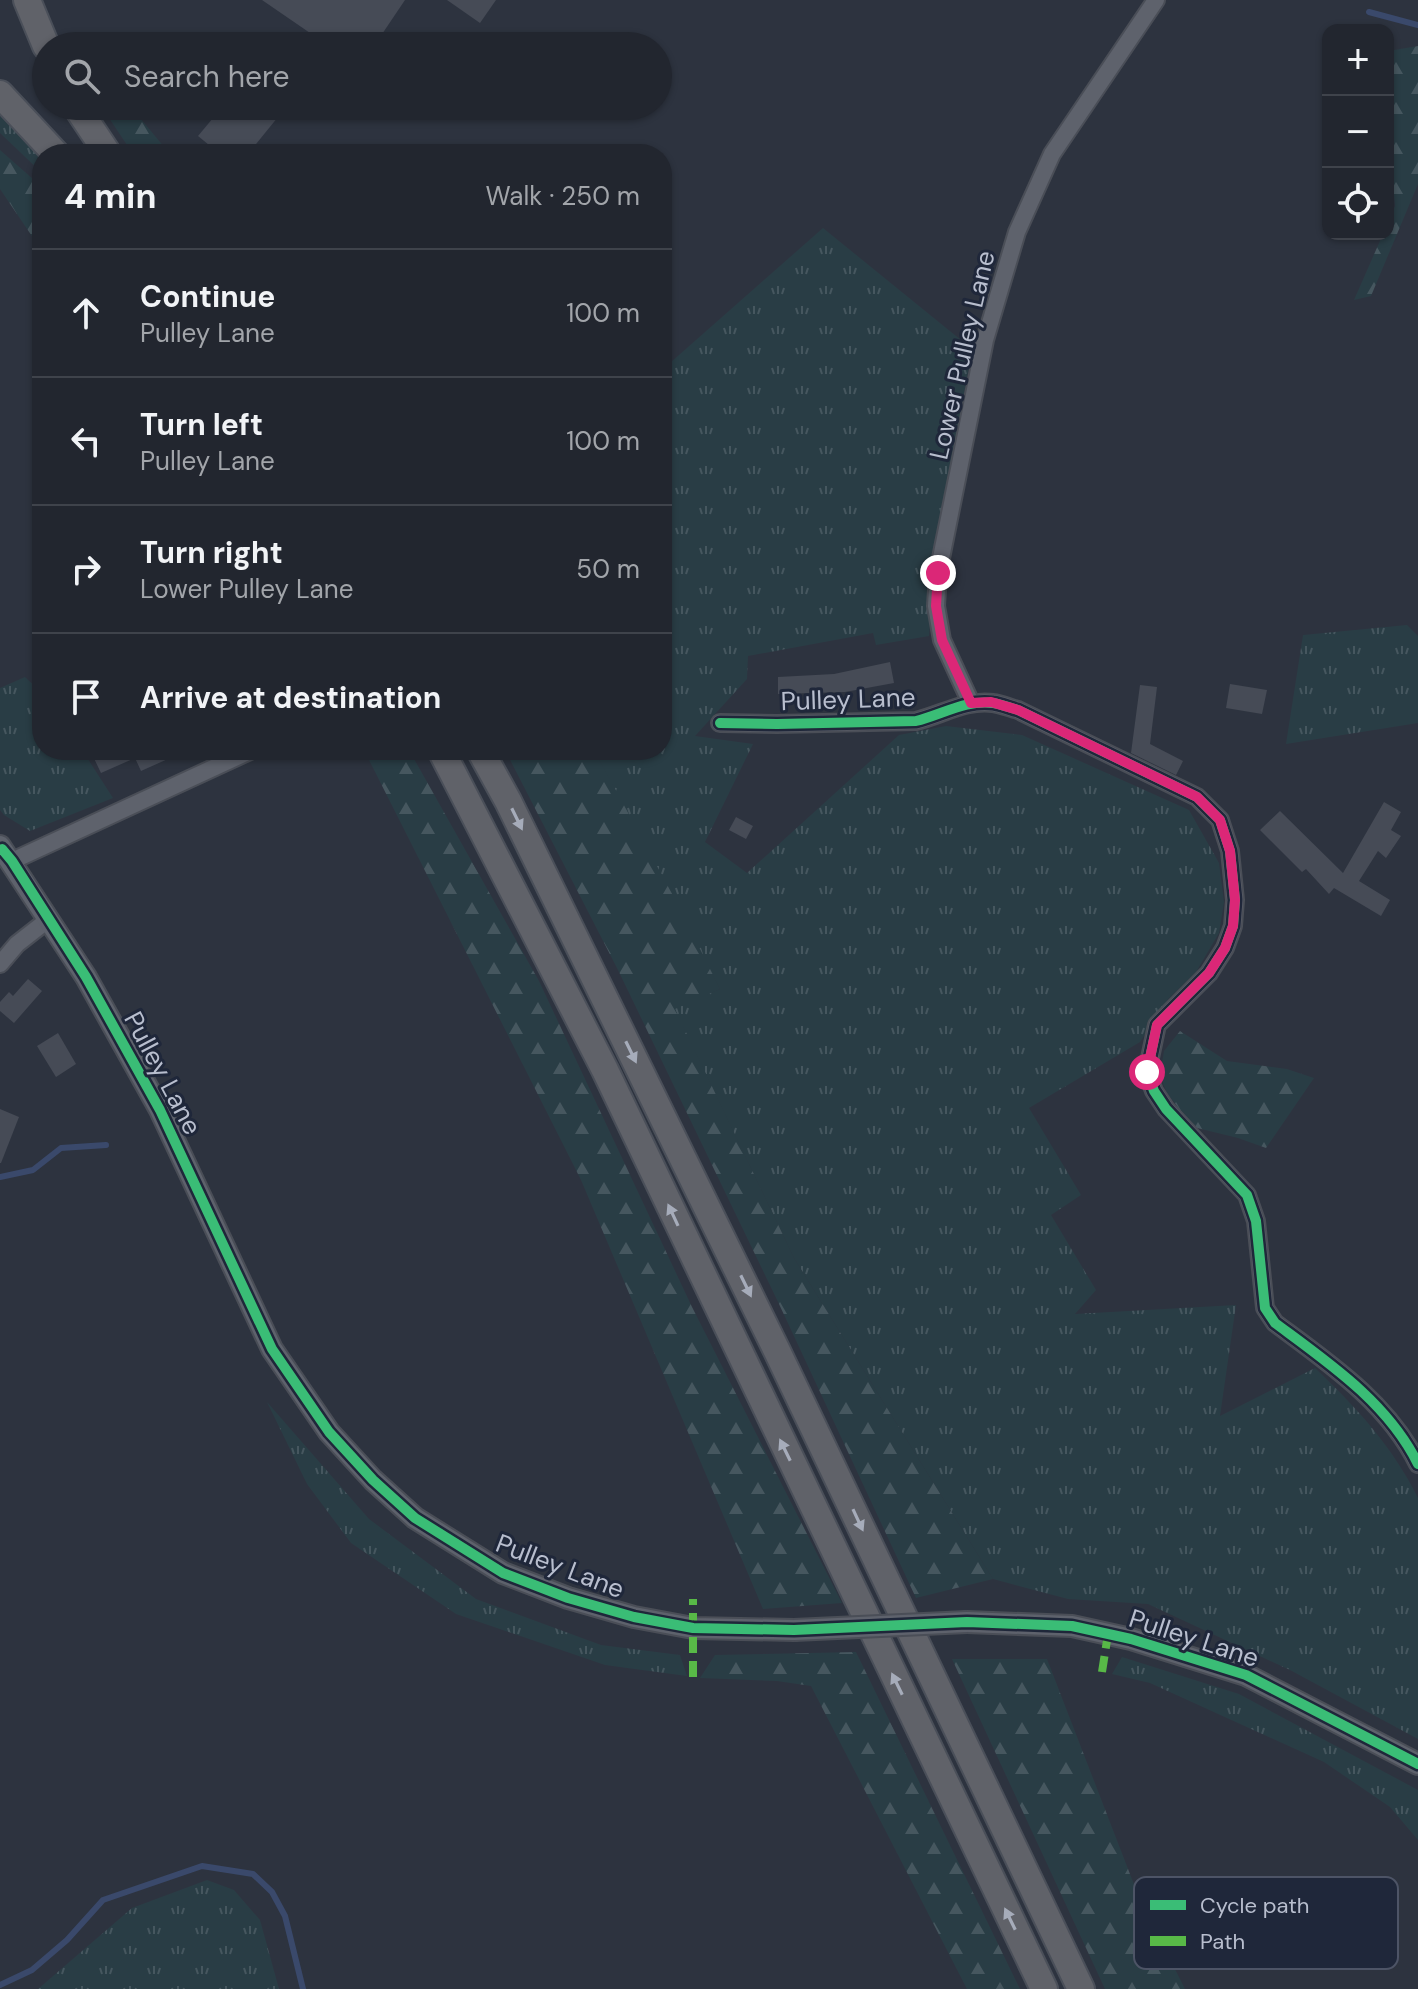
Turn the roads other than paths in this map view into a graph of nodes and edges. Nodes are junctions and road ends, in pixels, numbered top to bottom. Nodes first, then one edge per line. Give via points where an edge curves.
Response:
1 (27, 0) edge
2 (1156, 0) edge
3 (40, 32) edge
4 (0, 94) edge
5 (85, 120) edge
6 (47, 144) edge
7 (101, 144) edge
8 (971, 703) junction
9 (720, 723) dead end
10 (228, 760) edge
11 (447, 760) edge
12 (485, 760) edge
13 (6, 853) edge
14 (49, 919) junction
15 (0, 964) edge
16 (1418, 1464) edge
17 (1418, 1764) edge
18 (1044, 1989) edge
19 (1081, 1989) edge

1 - 3 highway
2 - 8 street, Lower Pulley Lane via 1052,154 1017,232 985,340 938,573 936,606 942,640
4 - 6 highway
5 - 7 highway
8 - 9 street, Pulley Lane via 916,721
8 - 16 street, Pulley Lane via 1018,710 1197,797 1220,820 1230,851 1233,926 1209,973 1157,1025 1147,1072 1166,1109 1247,1195 1256,1221 1265,1308 1275,1323 1362,1391 1406,1440
10 - 13 street, Pulley Lane
18 -> 11 highway via 605,1070
12 -> 19 highway via 777,1351
13 - 14 street, Pulley Lane
14 - 15 street
14 - 17 street, Pulley Lane, bridge via 160,1110 272,1349 329,1432 415,1518 503,1573 568,1598 693,1628 794,1630 967,1622 1072,1626 1246,1675

